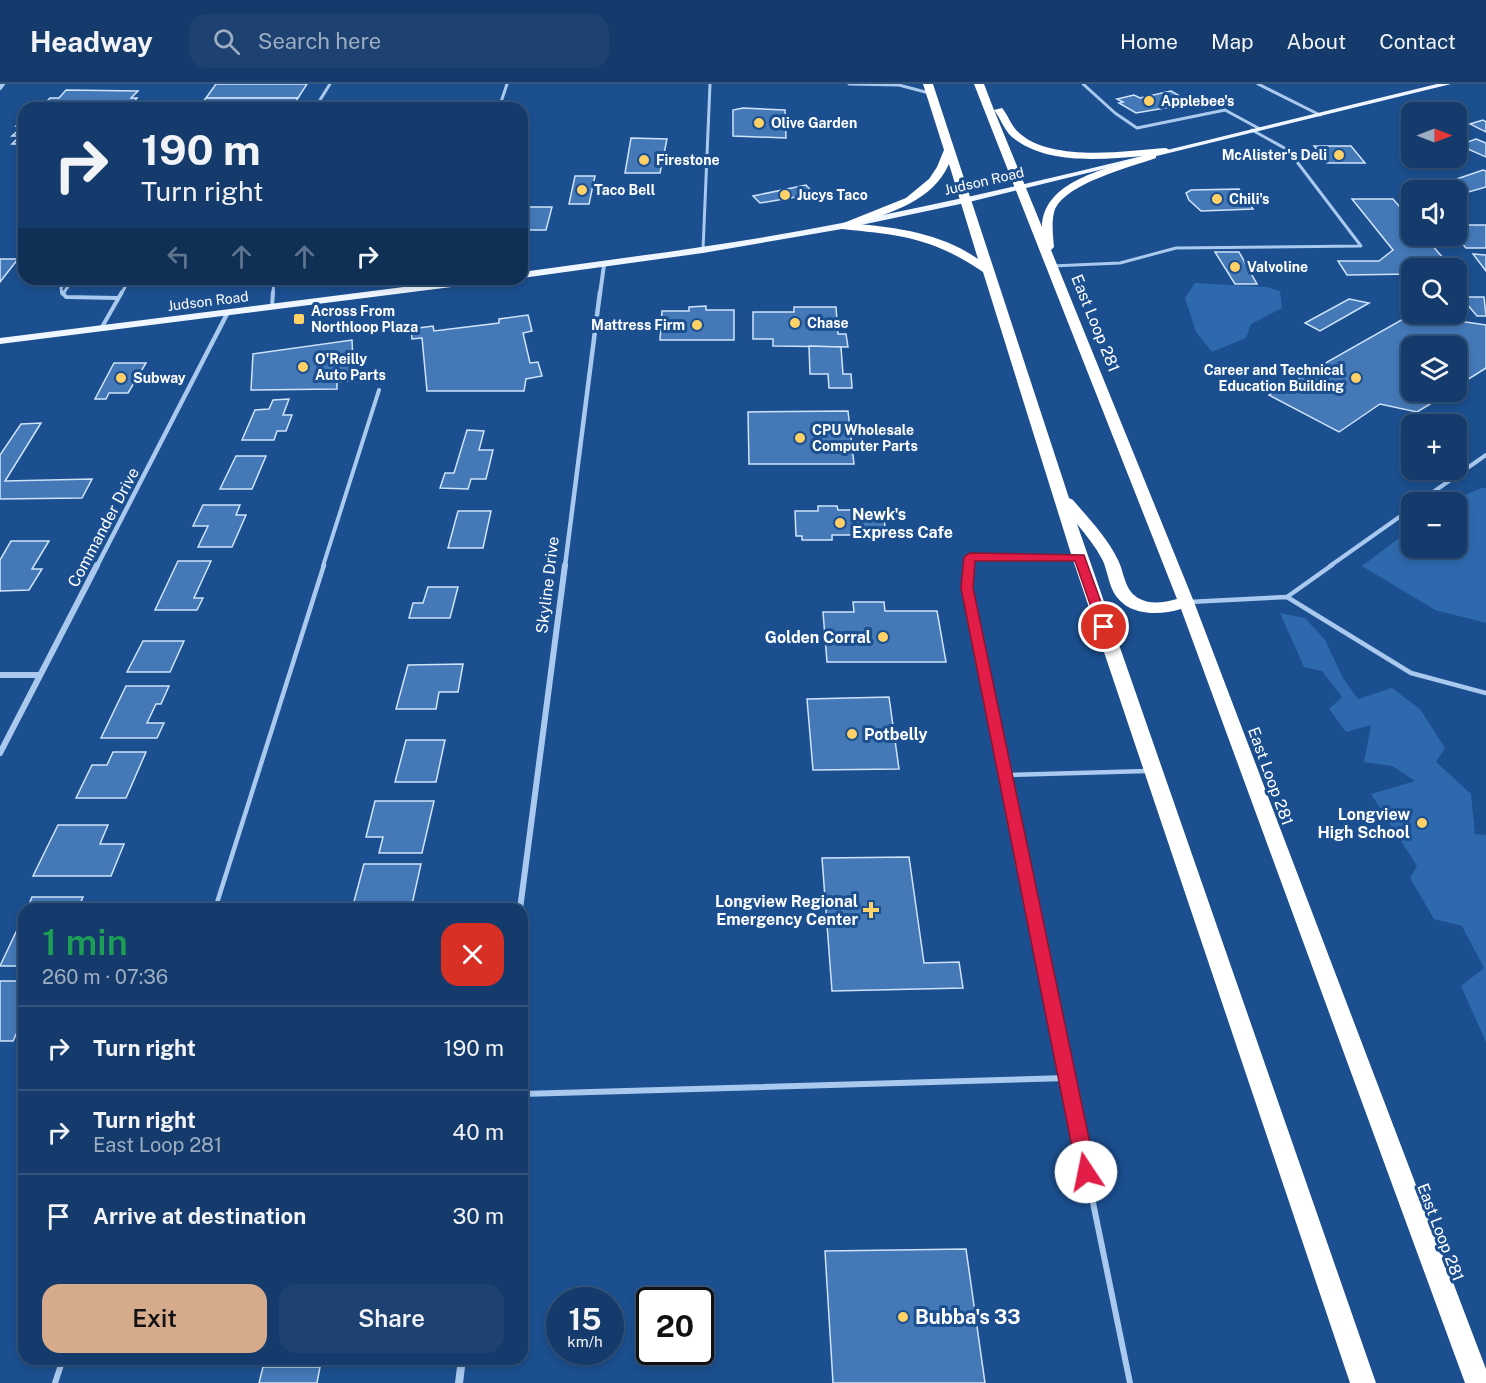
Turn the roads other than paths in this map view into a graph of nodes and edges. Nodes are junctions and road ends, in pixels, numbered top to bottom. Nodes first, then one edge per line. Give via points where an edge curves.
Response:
1 (3, 84) edge
2 (330, 84) edge
3 (507, 84) edge
4 (710, 84) edge
5 (849, 84) edge
6 (979, 84) edge
7 (1083, 84) edge
8 (1258, 84) edge
9 (1447, 84) edge
10 (0, 88) edge
11 (929, 89) edge
12 (983, 95) junction
13 (319, 102) edge
14 (501, 102) edge
15 (1320, 115) junction
16 (1256, 129) junction
17 (949, 150) junction
18 (1166, 151) junction
19 (1020, 186) junction
20 (965, 200) junction
21 (842, 226) junction
22 (703, 250) junction
23 (1050, 260) junction
24 (604, 265) junction
25 (987, 270) junction
26 (528, 274) edge
27 (63, 285) edge
28 (69, 285) edge
29 (126, 285) edge
30 (274, 285) edge
31 (431, 285) edge
32 (62, 295) junction
33 (117, 298) junction
34 (272, 307) junction
35 (228, 312) junction
36 (102, 327) junction
37 (0, 341) edge
38 (379, 390) dead end
39 (1486, 455) edge
40 (1058, 490) junction
41 (1433, 492) edge
42 (1401, 515) edge
43 (1080, 557) junction
44 (1287, 597) junction
45 (1186, 602) junction
46 (0, 675) edge
47 (40, 675) junction
48 (1486, 693) edge
49 (0, 753) edge
50 (1153, 771) junction
51 (1005, 775) junction
52 (217, 903) edge
53 (521, 903) edge
54 (1067, 1078) junction
55 (528, 1095) edge
56 (61, 1365) edge
57 (461, 1365) edge
58 (55, 1383) edge
59 (459, 1383) edge
60 (1130, 1383) edge
61 (1363, 1383) edge
62 (1478, 1383) edge

1 - 10 street
2 - 13 lane
3 - 14 lane
4 - 22 lane
5 - 11 lane
6 - 12 highway, East Loop 281
7 - 16 lane via 1137,128 1225,110
8 - 15 lane
9 - 15 main road, Judson Road
11 - 17 highway
12 - 18 highway via 1004,114 1013,133 1044,148 1081,154
12 - 19 highway, East Loop 281
15 - 16 main road, Judson Road
16 - 18 main road, Judson Road
16 - 23 lane via 1288,150 1361,246 1176,248 1120,263
17 - 20 highway
17 - 21 highway via 941,172 926,191
18 - 19 main road, Judson Road
18 - 23 highway via 1082,183 1058,197 1049,214
19 - 20 main road, Judson Road
19 - 23 highway, East Loop 281
20 - 21 main road, Judson Road
20 - 25 highway
21 - 22 main road, Judson Road
21 - 25 highway via 932,238 959,250
22 - 24 main road, Judson Road
23 - 45 highway, East Loop 281
24 - 26 main road, Judson Road
24 - 53 street, Skyline Drive
25 - 40 highway
27 - 32 lane
28 - 32 lane
29 - 33 lane
30 - 34 lane
31 - 34 main road, Judson Road
32 - 33 lane
33 - 36 lane
34 - 35 main road, Judson Road
35 - 36 main road, Judson Road
35 - 47 street, Commander Drive
36 - 37 main road, Judson Road
38 - 52 lane
39 - 41 lane
40 - 43 highway
40 - 45 highway via 1110,560 1126,597 1148,608
42 - 44 lane
43 - 50 highway
43 - 51 lane via 970,557 967,588
44 - 45 lane
44 - 48 lane via 1411,673
45 - 62 highway, East Loop 281
46 - 47 street
47 - 49 street, Commander Drive
50 - 51 lane
50 - 61 highway
51 - 54 lane
54 - 55 lane
54 - 60 lane
56 - 58 lane
57 - 59 street

